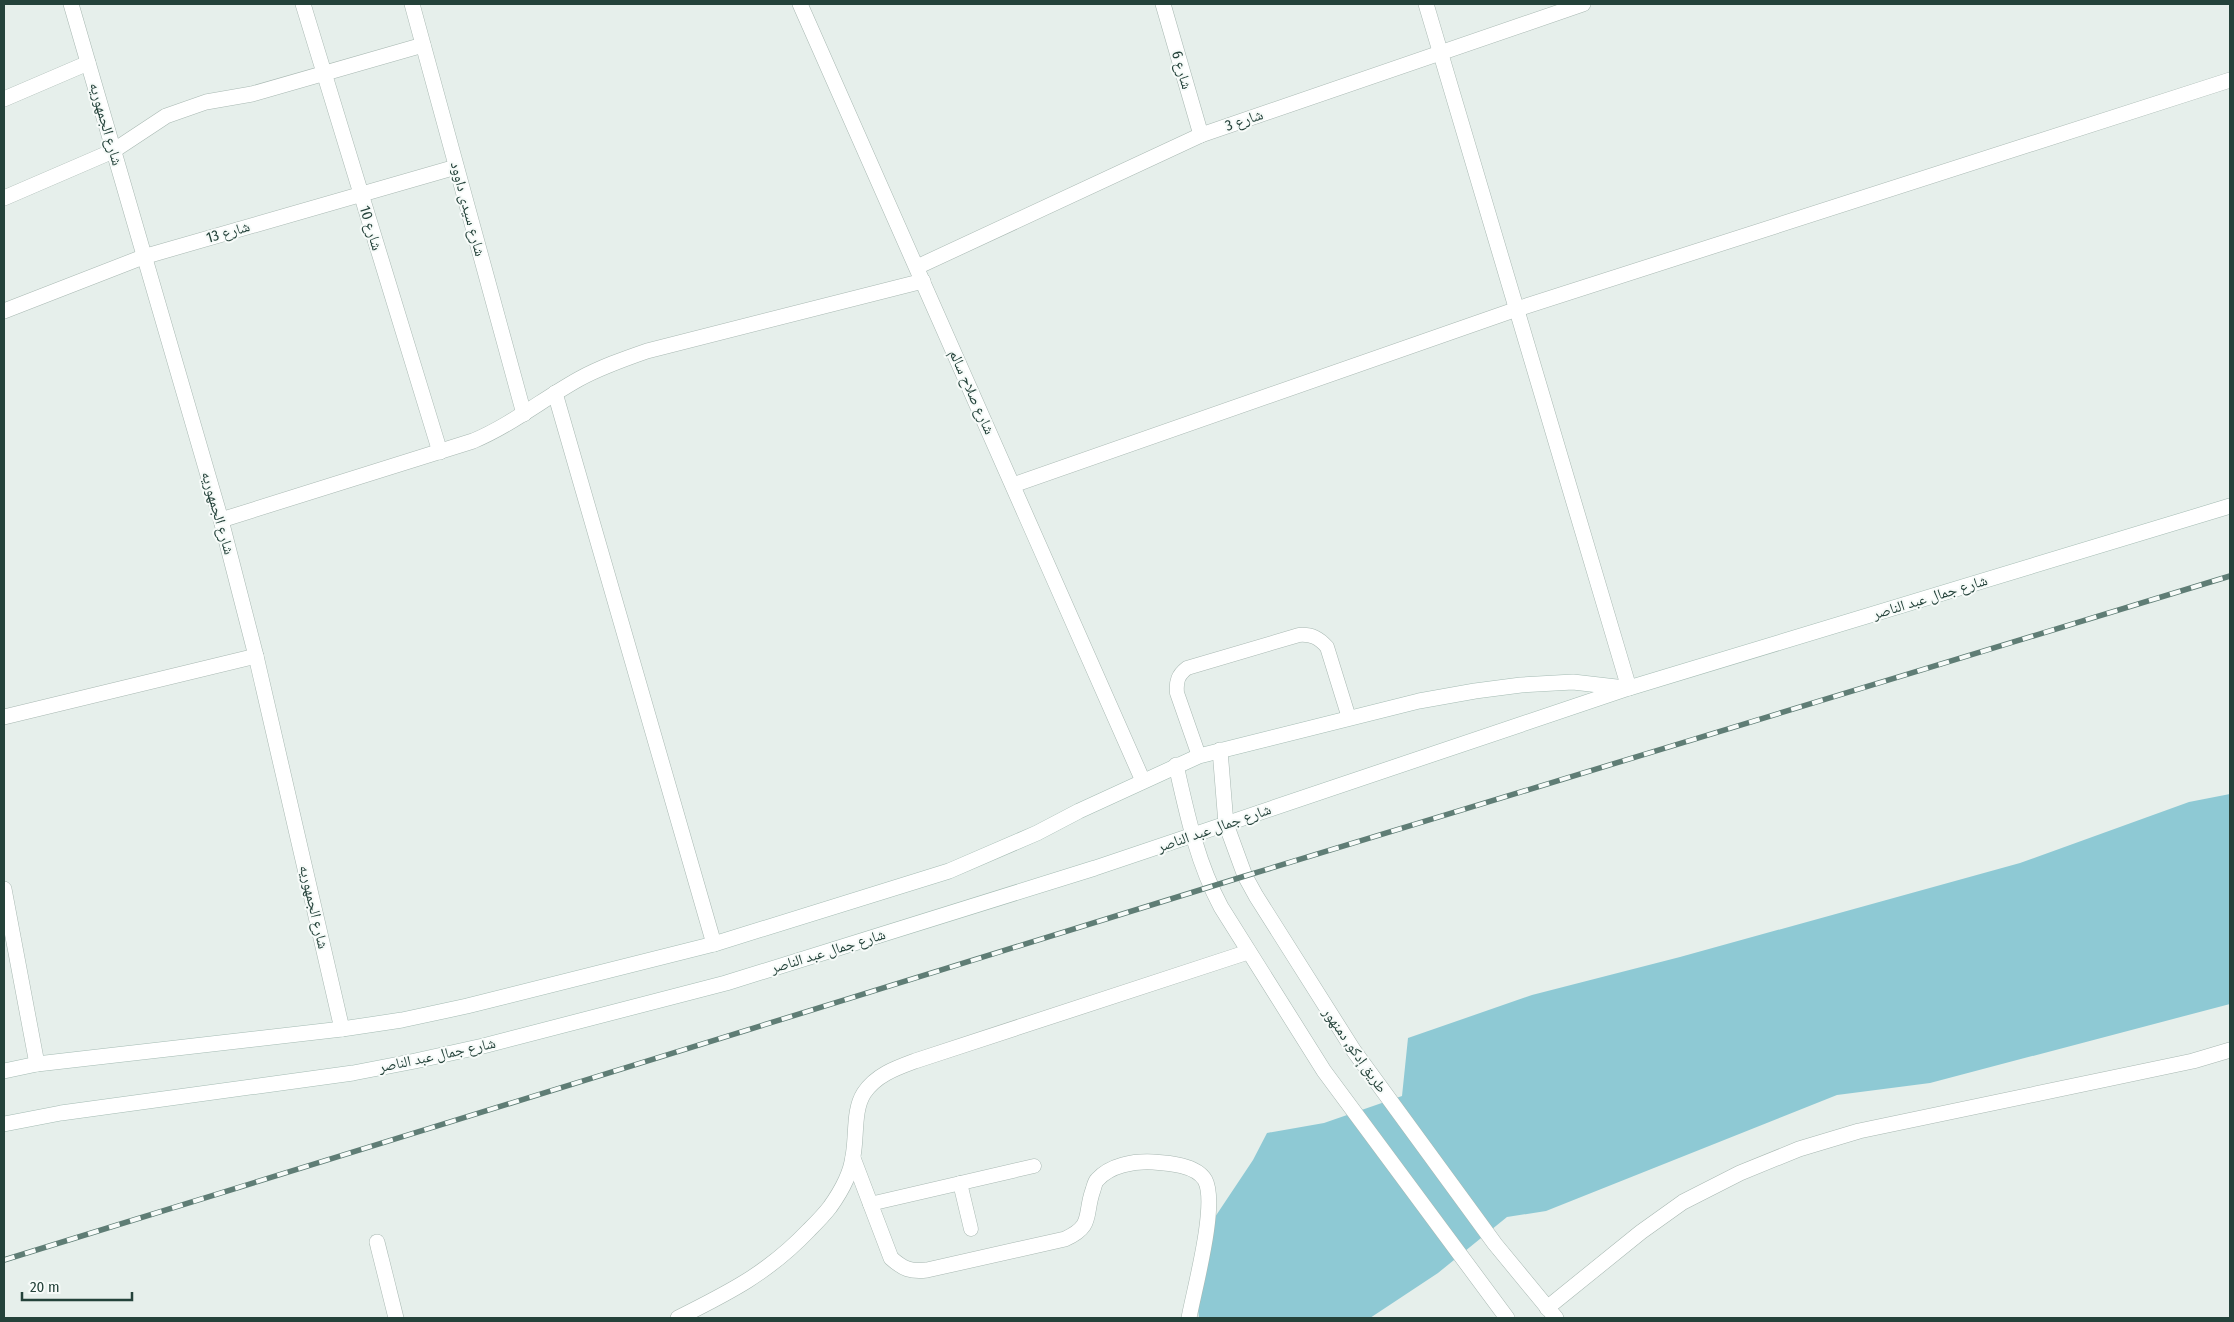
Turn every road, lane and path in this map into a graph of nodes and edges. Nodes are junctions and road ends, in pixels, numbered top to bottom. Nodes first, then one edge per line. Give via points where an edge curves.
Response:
1 (71, 4) edge
2 (303, 4) edge
3 (412, 4) edge
4 (800, 4) edge
5 (1163, 4) edge
6 (1426, 4) edge
7 (1583, 4) edge
8 (423, 45) junction
9 (1440, 52) junction
10 (88, 63) junction
11 (324, 74) junction
12 (2230, 80) edge
13 (4, 99) edge
14 (1200, 136) junction
15 (113, 151) junction
16 (456, 167) junction
17 (361, 194) junction
18 (4, 198) edge
19 (143, 257) junction
20 (920, 274) junction
21 (1517, 309) junction
22 (4, 311) edge
23 (555, 394) junction
24 (524, 414) junction
25 (440, 452) junction
26 (1013, 485) junction
27 (2230, 506) edge
28 (221, 520) junction
29 (256, 656) junction
30 (1630, 688) junction
31 (4, 717) edge
32 (1350, 718) junction
33 (1220, 750) junction
34 (1199, 756) junction
35 (1176, 765) junction
36 (1143, 781) junction
37 (1226, 824) junction
38 (1192, 835) junction
39 (4, 889) edge
40 (714, 944) junction
41 (1248, 952) junction
42 (342, 1029) junction
43 (2230, 1050) edge
44 (36, 1064) junction
45 (4, 1071) edge
46 (4, 1124) edge
47 (853, 1158) junction
48 (1034, 1166) dead end
49 (960, 1183) junction
50 (870, 1204) junction
51 (971, 1229) dead end
52 (377, 1242) dead end
53 (1551, 1313) edge
54 (396, 1318) edge
55 (678, 1318) edge
56 (1188, 1318) edge
57 (1507, 1318) edge

1 - 10 street, شارع الجمهوريه
2 - 11 street, شارع 10
3 - 8 street, شارع سيدى داوود
4 - 20 street, شارع صلاح سالم
5 - 14 street, شارع 6
6 - 9 street
7 - 9 street, شارع 3
8 - 11 street
8 - 16 street, شارع سيدى داوود
9 - 14 street, شارع 3
9 - 21 street
10 - 13 street
10 - 15 street, شارع الجمهوريه
11 - 15 street via 252,94 206,102 166,116
11 - 17 street, شارع 10
12 - 21 street
14 - 20 street, شارع 3
15 - 18 street
15 - 19 street, شارع الجمهوريه
16 - 17 street, شارع 13
16 - 24 street, شارع سيدى داوود
17 - 19 street, شارع 13
17 - 25 street, شارع 10
19 - 22 street, شارع 13
19 - 28 street, شارع الجمهوريه
20 - 23 street, شارع 3 via 647,351 610,364
20 - 26 street, شارع صلاح سالم
21 - 26 street
21 - 30 street
23 - 24 street, شارع 3
23 - 40 street
24 - 25 street, شارع 3 via 500,430
25 - 28 street, شارع 3
26 - 36 street, شارع صلاح سالم
27 - 30 street, شارع جمال عبد الناصر
28 - 29 street, شارع الجمهوريه
29 - 31 street
29 - 42 street, شارع الجمهوريه
30 - 32 street, شارع جمال عبد الناصر via 1573,682 1521,685 1419,701
30 - 37 street, شارع جمال عبد الناصر
32 - 33 street, شارع جمال عبد الناصر
32 - 34 lane via 1327,647 1310,634 1300,635 1187,668 1180,674 1177,692
33 - 34 street, شارع جمال عبد الناصر
33 - 37 street, طريق إدكو, دمنهور
34 - 35 street, شارع جمال عبد الناصر
35 - 36 street, شارع جمال عبد الناصر
35 - 38 street
36 - 40 street, شارع جمال عبد الناصر via 949,872
37 - 38 street, شارع جمال عبد الناصر
37 - 53 street, طريق إدكو, دمنهور via 1245,876 1354,1051 1495,1244
38 - 41 street via 1210,887
38 - 46 street, شارع جمال عبد الناصر via 726,983 483,1046 353,1072
39 - 44 street
40 - 42 street, شارع جمال عبد الناصر via 467,1006
41 - 47 street via 892,1070 876,1079 863,1093 857,1114
41 - 57 street via 1324,1071
42 - 44 street, شارع جمال عبد الناصر
43 - 53 street via 2192,1061 1859,1131 1799,1149 1740,1173 1683,1202 1640,1232
44 - 45 street, شارع جمال عبد الناصر
47 - 50 street
47 - 55 street via 842,1189 787,1253 753,1278
48 - 49 lane
49 - 50 lane
49 - 51 lane
50 - 56 street via 891,1258 913,1272 1077,1234 1087,1221 1096,1180 1113,1169 1133,1162 1153,1162 1194,1170 1205,1180 1208,1190 1208,1224
52 - 54 street

